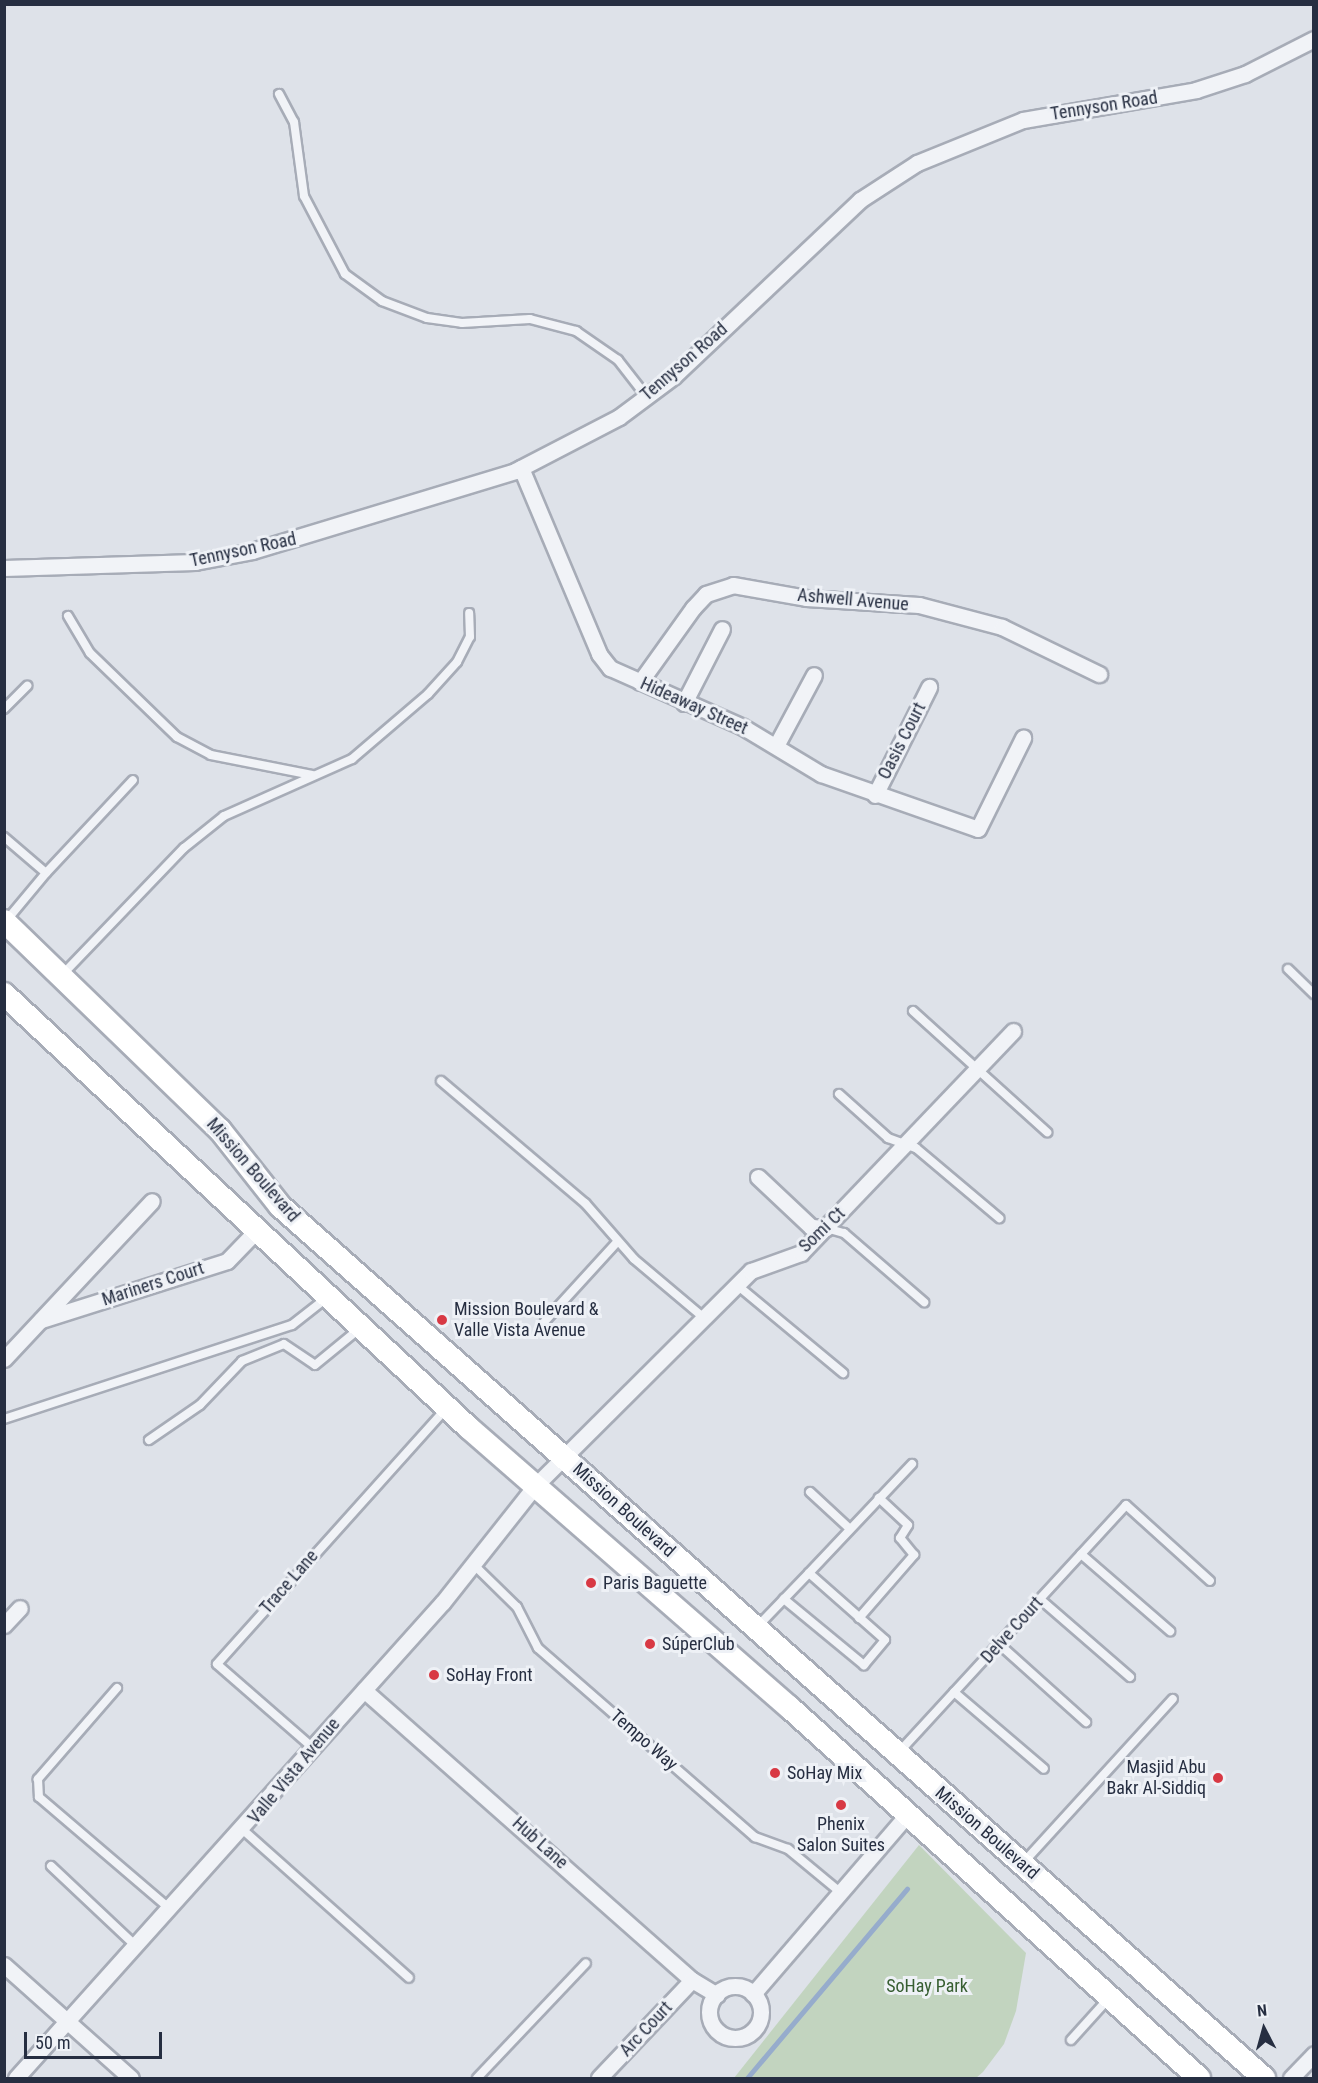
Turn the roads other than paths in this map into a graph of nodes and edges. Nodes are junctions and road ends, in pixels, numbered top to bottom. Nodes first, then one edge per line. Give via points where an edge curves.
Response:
1 (1314, 39) edge
2 (279, 94) dead end
3 (646, 396) junction
4 (521, 468) junction
5 (4, 568) edge
6 (469, 614) dead end
7 (68, 616) dead end
8 (722, 629) dead end
9 (814, 675) dead end
10 (1099, 675) dead end
11 (640, 682) junction
12 (27, 686) dead end
13 (929, 687) dead end
14 (684, 703) junction
15 (4, 709) edge
16 (1023, 738) dead end
17 (777, 744) junction
18 (314, 775) junction
19 (133, 780) dead end
20 (874, 795) junction
21 (4, 837) edge
22 (46, 873) junction
23 (5, 922) edge
24 (1288, 969) dead end
25 (62, 976) junction
26 (4, 994) edge
27 (1314, 994) edge
28 (913, 1011) dead end
29 (1013, 1031) dead end
30 (978, 1066) junction
31 (441, 1081) dead end
32 (839, 1094) dead end
33 (1047, 1132) dead end
34 (904, 1142) junction
35 (758, 1177) dead end
36 (152, 1201) dead end
37 (999, 1218) dead end
38 (826, 1228) junction
39 (255, 1232) junction
40 (618, 1241) junction
41 (737, 1285) junction
42 (327, 1298) junction
43 (924, 1302) dead end
44 (704, 1318) junction
45 (41, 1320) junction
46 (545, 1321) dead end
47 (360, 1328) junction
48 (4, 1359) edge
49 (843, 1373) dead end
50 (447, 1408) junction
51 (4, 1419) edge
52 (148, 1440) dead end
53 (563, 1456) junction
54 (912, 1464) dead end
55 (534, 1487) junction
56 (810, 1491) dead end
57 (879, 1498) junction
58 (850, 1529) junction
59 (1081, 1554) junction
60 (471, 1563) junction
61 (809, 1573) junction
62 (1210, 1581) dead end
63 (784, 1599) junction
64 (1040, 1599) junction
65 (20, 1608) dead end
66 (859, 1618) junction
67 (4, 1625) edge
68 (756, 1628) junction
69 (1170, 1630) dead end
70 (999, 1644) junction
71 (1130, 1677) dead end
72 (117, 1688) dead end
73 (364, 1690) junction
74 (954, 1692) junction
75 (1173, 1699) dead end
76 (1086, 1722) dead end
77 (312, 1747) junction
78 (897, 1755) junction
79 (1044, 1769) dead end
80 (906, 1816) junction
81 (243, 1830) junction
82 (1022, 1864) junction
83 (51, 1866) dead end
84 (840, 1892) junction
85 (171, 1910) junction
86 (137, 1947) junction
87 (586, 1963) dead end
88 (4, 1965) edge
89 (409, 1978) dead end
90 (692, 1980) junction
91 (753, 1994) junction
92 (717, 1995) junction
93 (1109, 1998) junction
94 (68, 2022) junction
95 (1071, 2040) dead end
96 (1314, 2054) edge
97 (16, 2079) edge
98 (132, 2079) edge
99 (477, 2079) edge
100 (599, 2079) edge
101 (1199, 2079) edge
102 (1264, 2079) edge
103 (1291, 2079) edge

1 - 3 street, Tennyson Road via 1256,70 1196,90 1023,120 917,163 860,201
2 - 3 lane via 294,122 304,196 345,274 382,301 427,318 462,323 530,319 576,331 618,360
3 - 4 street, Tennyson Road via 593,432
4 - 5 street, Tennyson Road via 241,553 160,565
4 - 11 street, Hideaway Street via 599,654 610,668
6 - 18 lane via 470,637 457,662 428,694 352,759
7 - 18 lane via 90,653 177,737 211,755
8 - 14 street
9 - 17 street
10 - 11 street, Ashwell Avenue via 1002,627 919,605 806,598 733,585 706,594
11 - 14 street, Hideaway Street
12 - 15 lane
13 - 20 street, Oasis Court
14 - 17 street, Hideaway Street
16 - 20 street, Hideaway Street via 978,829
17 - 20 street, Hideaway Street via 821,774
18 - 25 lane via 224,816 184,848
19 - 22 lane
21 - 22 lane
22 - 23 lane
23 - 25 main road, Mission Boulevard
24 - 27 lane
25 - 53 main road, Mission Boulevard via 220,1130 280,1206
26 - 39 main road, Mission Boulevard
28 - 30 lane
29 - 30 street, Somi Ct
30 - 33 lane
30 - 34 street, Somi Ct
31 - 40 lane via 585,1203
32 - 34 lane via 888,1138
34 - 37 lane
34 - 38 street, Somi Ct
35 - 38 street via 811,1227
36 - 45 street, Mariners Court
38 - 41 street, Somi Ct via 801,1253 751,1271
38 - 43 lane via 844,1233
39 - 42 main road, Mission Boulevard
39 - 45 street, Mariners Court via 227,1261
40 - 44 lane
40 - 46 lane
41 - 44 street, Somi Ct
41 - 49 lane
42 - 47 main road, Mission Boulevard
42 - 51 lane via 292,1325
44 - 53 street, Somi Ct
45 - 48 street, Mariners Court
47 - 50 main road, Mission Boulevard
47 - 52 lane via 315,1365 284,1344 242,1361 200,1405
50 - 55 main road, Mission Boulevard
50 - 77 lane, Trace Lane via 217,1664
53 - 55 street, Valle Vista Avenue
53 - 68 main road, Mission Boulevard
54 - 57 lane
55 - 60 street, Valle Vista Avenue
55 - 80 main road, Mission Boulevard
56 - 58 lane
57 - 58 lane
57 - 66 lane via 908,1525 900,1538 914,1555
58 - 61 lane
59 - 62 lane, Delve Court via 1126,1505
59 - 64 lane, Delve Court
59 - 69 lane
60 - 73 street, Valle Vista Avenue
60 - 84 lane, Tempo Way via 517,1607 538,1648 755,1838 788,1850
61 - 63 lane
61 - 66 lane
63 - 66 lane via 864,1665 885,1640
63 - 68 lane
64 - 70 lane, Delve Court
64 - 71 lane
65 - 67 street
68 - 78 main road, Mission Boulevard
70 - 74 lane, Delve Court
70 - 76 lane
72 - 85 lane via 38,1779 39,1797
73 - 77 street, Valle Vista Avenue
73 - 90 street, Hub Lane
74 - 78 lane, Delve Court
74 - 79 lane
75 - 82 lane
77 - 81 street, Valle Vista Avenue
78 - 82 main road, Mission Boulevard
80 - 84 street
80 - 93 main road, Mission Boulevard
81 - 85 street, Valle Vista Avenue
81 - 89 lane
82 - 102 main road, Mission Boulevard
83 - 86 lane
84 - 91 street
85 - 86 street, Valle Vista Avenue
86 - 94 street, Valle Vista Avenue
87 - 99 lane
88 - 94 street
90 - 92 street, Hub Lane
90 - 100 street, Arc Court
91 - 92 street via 736,1987
91 - 92 street via 760,2006 759,2022 737,2038 721,2033 712,2023 710,2006
93 - 95 lane
93 - 101 main road, Mission Boulevard
94 - 97 street, Valle Vista Avenue
94 - 98 street
96 - 103 street

